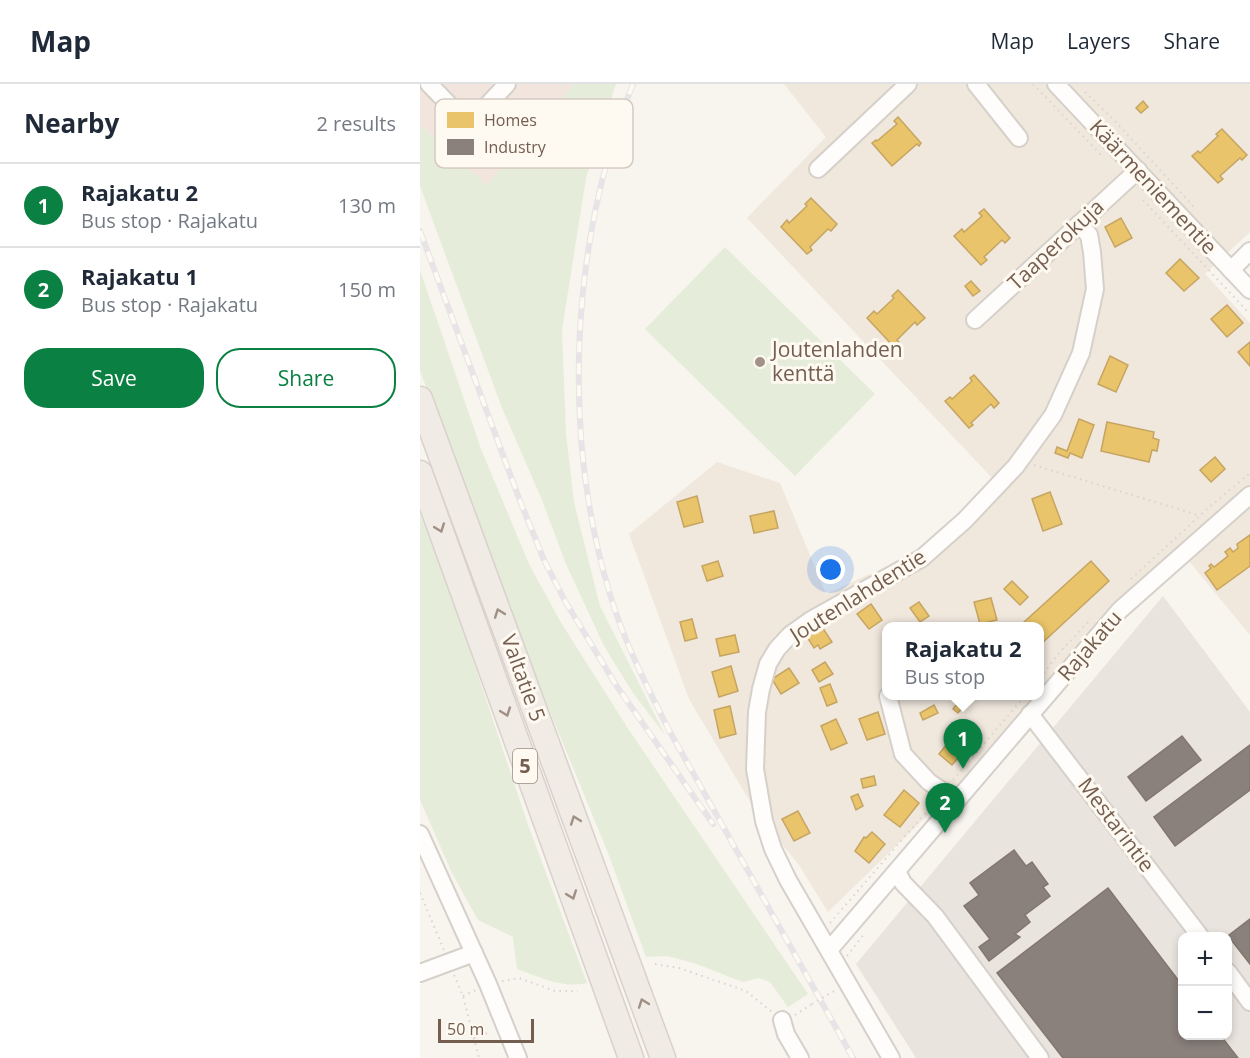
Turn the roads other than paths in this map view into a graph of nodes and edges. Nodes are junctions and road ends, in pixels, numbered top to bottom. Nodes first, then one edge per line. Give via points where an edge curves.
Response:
1 (429, 84) edge
2 (507, 84) edge
3 (908, 84) edge
4 (976, 84) edge
5 (1056, 84) edge
6 (444, 99) edge
7 (493, 99) edge
8 (1018, 138) dead end
9 (818, 169) dead end
10 (1138, 170) junction
11 (1079, 224) junction
12 (1250, 251) edge
13 (1231, 270) junction
14 (1250, 290) edge
15 (975, 320) dead end
16 (420, 399) edge
17 (420, 473) edge
18 (1248, 501) edge
19 (1044, 698) edge
20 (889, 700) edge
21 (1042, 700) edge
22 (1030, 714) junction
23 (950, 797) junction
24 (420, 834) edge
25 (897, 871) junction
26 (1197, 932) edge
27 (825, 943) junction
28 (474, 952) junction
29 (420, 973) edge
30 (1232, 979) edge
31 (1250, 1002) edge
32 (782, 1020) road end
33 (518, 1058) edge
34 (631, 1058) edge
35 (663, 1058) edge
36 (800, 1058) edge
37 (891, 1058) edge
38 (1040, 1058) edge

1 - 6 street
2 - 7 street
3 - 9 street
4 - 8 street
5 - 10 street, Käärmeniementie
10 - 11 street, Taaperokuja
10 - 13 street, Käärmeniementie
11 - 15 street, Taaperokuja
11 - 27 street, Joutenlahdentie via 1089,235 1095,289 1081,353 1053,415 1020,461 965,520 922,558 811,620 777,649 768,664 754,738 754,769 764,820 788,880
12 - 13 street
13 - 14 street, Käärmeniementie
35 -> 16 highway, Valtatie 5 / 5
17 -> 34 highway, Valtatie 5 / 5
18 - 19 street, Rajakatu via 1120,610
20 - 23 street via 903,754 922,776
21 - 22 street, Rajakatu
22 - 23 street, Rajakatu
22 - 26 street, Mestarintie
23 - 25 street, Rajakatu
24 - 28 street
25 - 27 street, Rajakatu
25 - 38 street
27 - 37 street, Joutenlahdentie
28 - 29 street
28 - 33 street
30 - 31 street
32 - 36 street

